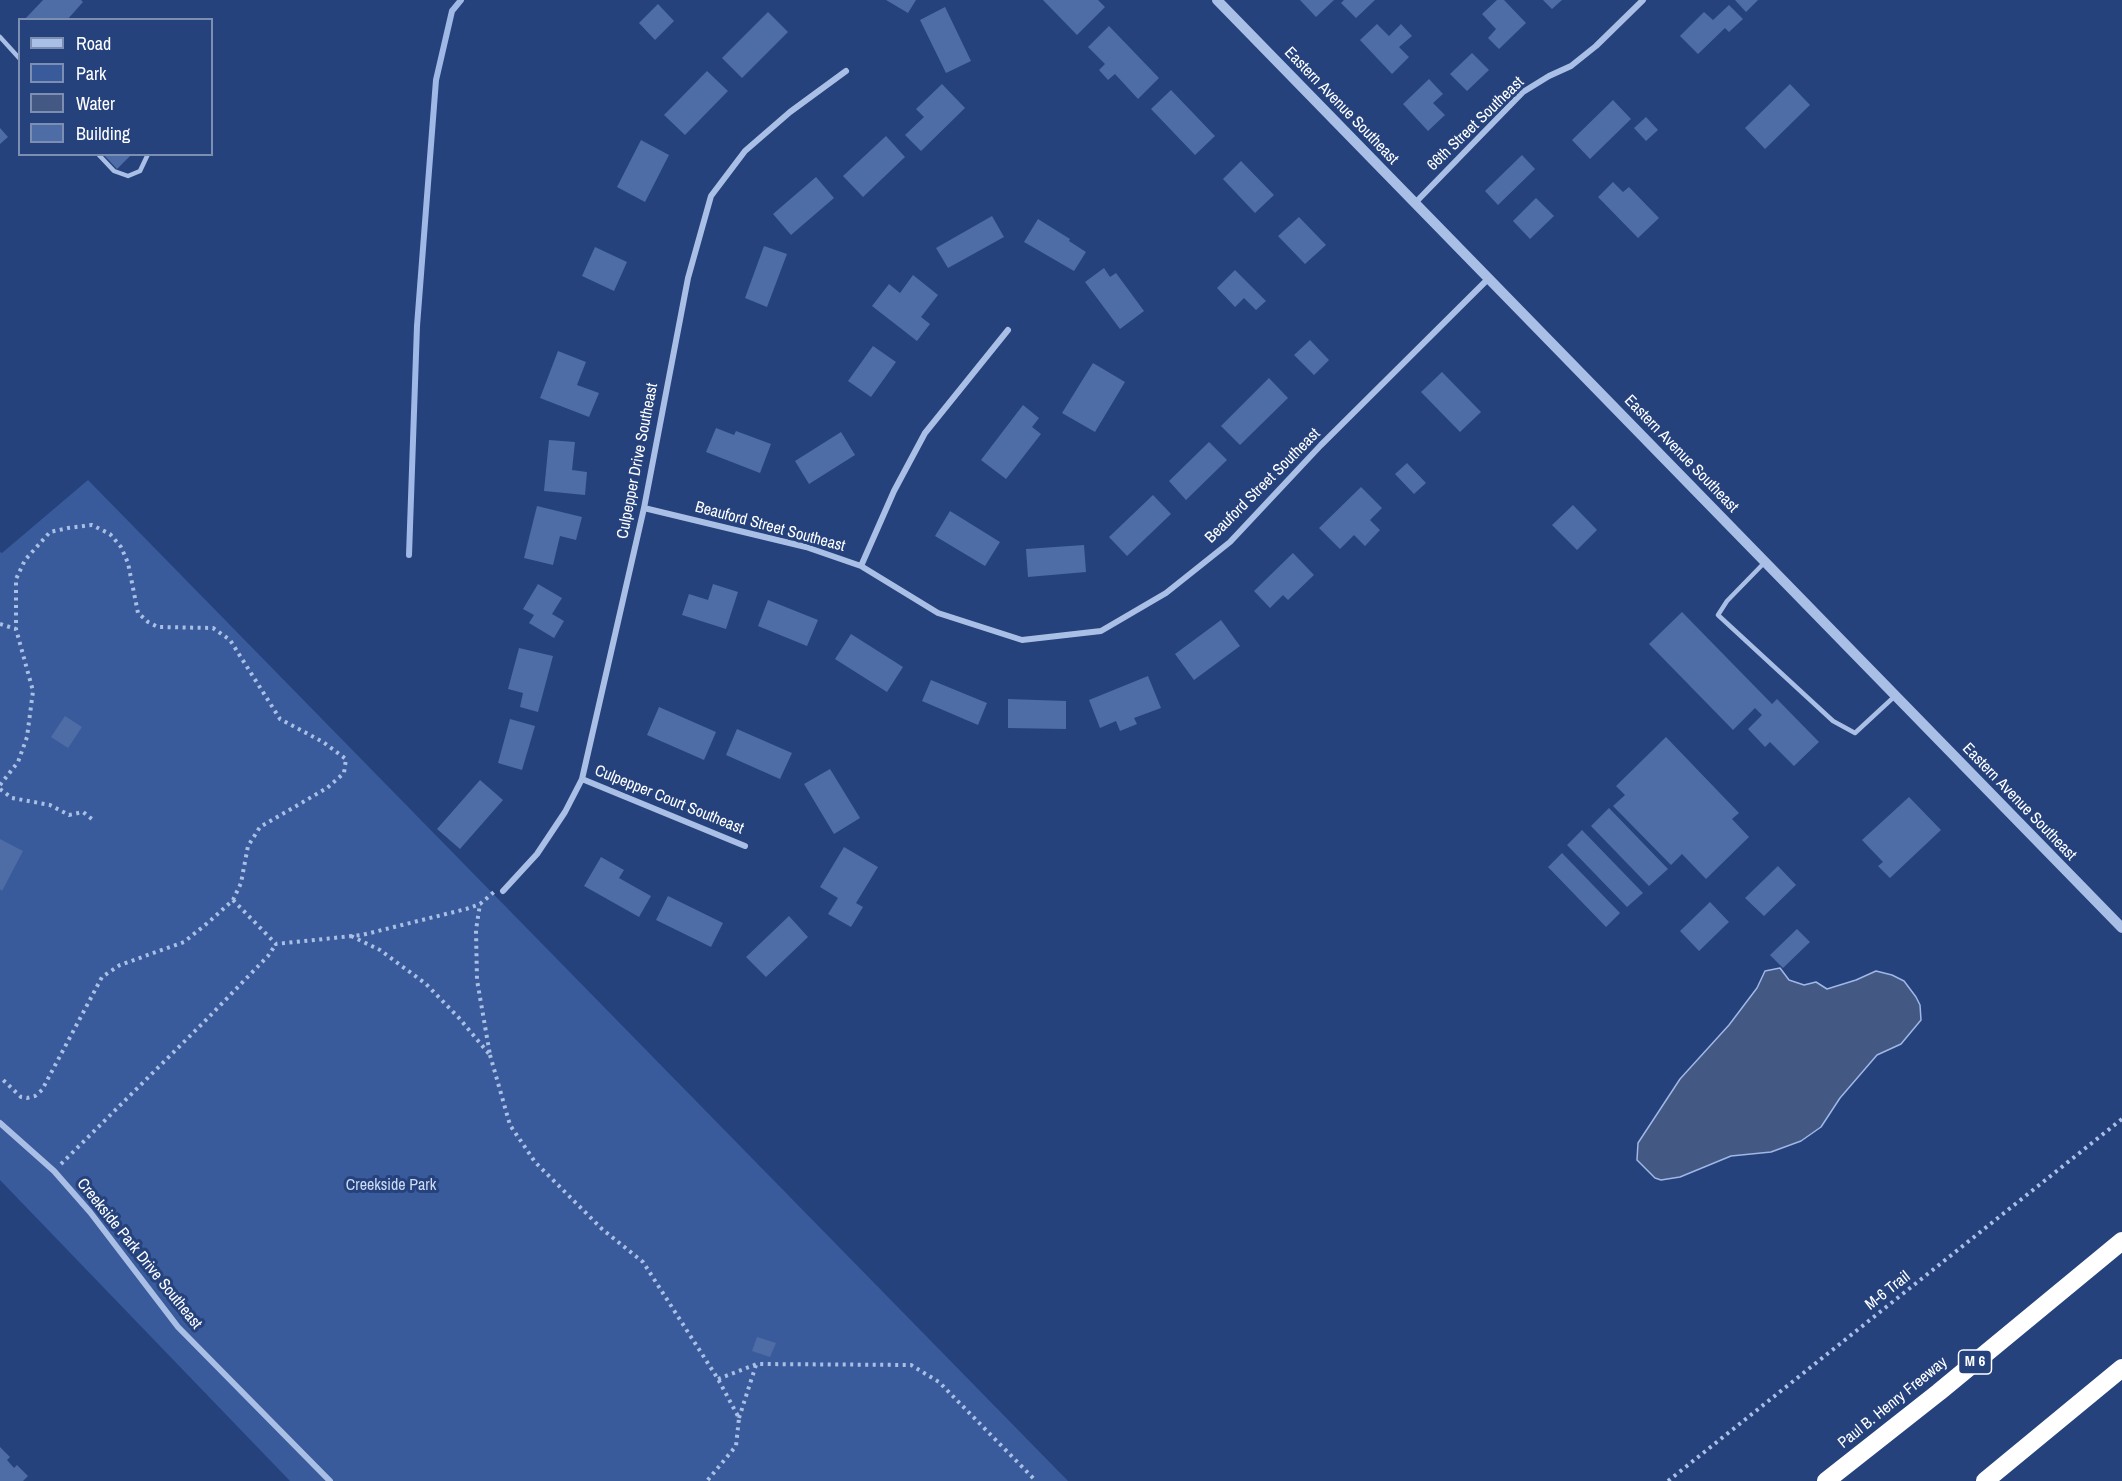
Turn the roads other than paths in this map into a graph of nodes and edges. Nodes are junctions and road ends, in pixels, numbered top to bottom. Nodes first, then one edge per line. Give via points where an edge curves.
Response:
1 (1218, 0) edge
2 (1643, 0) edge
3 (0, 37) edge
4 (18, 58) edge
5 (846, 71) dead end
6 (100, 156) edge
7 (147, 156) edge
8 (1415, 203) junction
9 (1489, 278) junction
10 (1008, 330) dead end
11 (644, 508) junction
12 (1765, 562) junction
13 (861, 566) junction
14 (1895, 696) junction
15 (582, 779) junction
16 (745, 846) dead end
17 (503, 891) road end
18 (2122, 928) edge
19 (0, 1123) edge
20 (2122, 1241) edge
21 (2122, 1368) edge
22 (330, 1481) edge
23 (1826, 1481) edge
24 (1985, 1481) edge

1 - 8 street, Eastern Avenue Southeast
2 - 8 street, 66th Street Southeast via 1570,66 1523,92
3 - 4 lane
5 - 11 street, Culpepper Drive Southeast via 745,151 711,196 688,278
6 - 7 lane via 114,171 128,176 140,171
8 - 9 street, Eastern Avenue Southeast
9 - 12 street, Eastern Avenue Southeast
9 - 13 street, Beauford Street Southeast via 1230,542 1167,593 1101,631 1022,640 938,613
10 - 13 street via 925,434 894,491
11 - 13 street, Beauford Street Southeast via 806,547
11 - 15 street, Culpepper Drive Southeast
12 - 14 street, Eastern Avenue Southeast
12 - 14 lane via 1718,615 1833,721 1855,733
14 - 18 street, Eastern Avenue Southeast
15 - 16 street, Culpepper Court Southeast
15 - 17 street, Culpepper Drive Southeast via 537,854
19 - 22 street, Creekside Park Drive Southeast via 54,1171 90,1212 178,1327
20 - 23 highway, Paul B. Henry Freeway / M 6
21 - 24 highway

